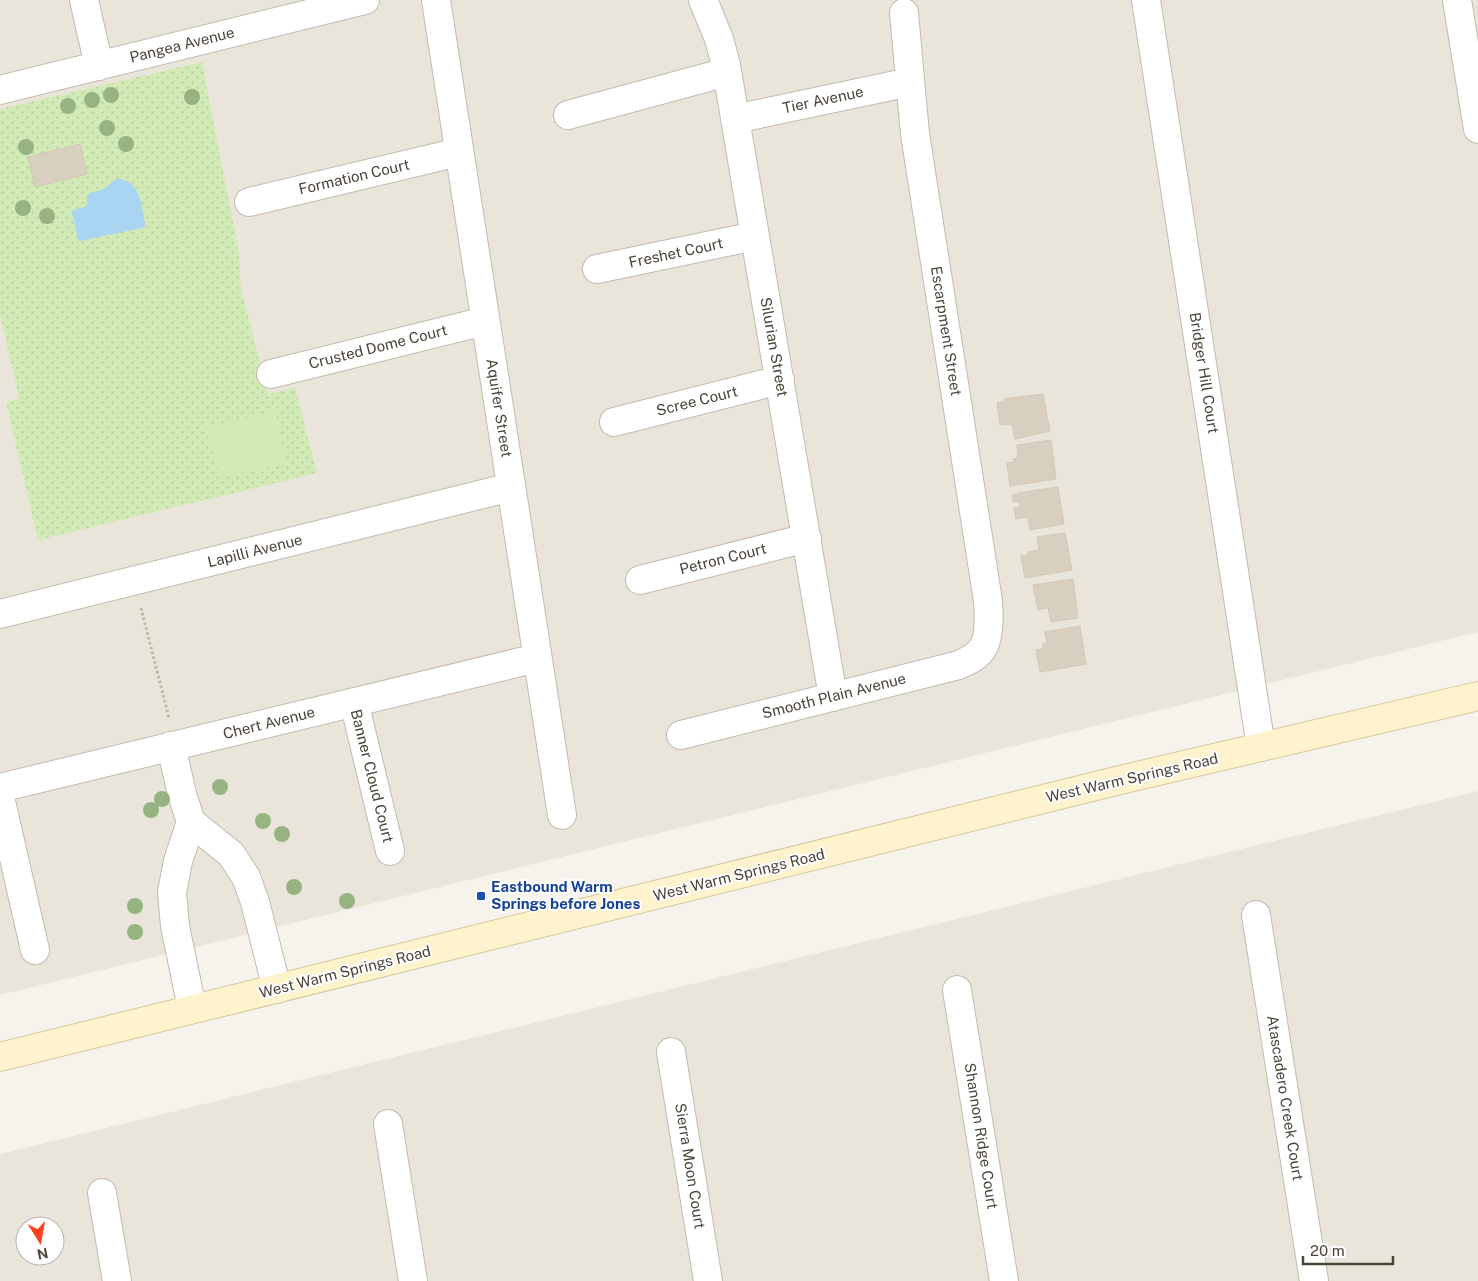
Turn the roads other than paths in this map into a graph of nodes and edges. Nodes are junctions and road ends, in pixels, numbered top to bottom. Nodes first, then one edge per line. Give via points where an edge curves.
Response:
1 (84, 0) edge
2 (365, 0) edge
3 (436, 0) edge
4 (704, 0) edge
5 (1146, 0) edge
6 (1457, 0) edge
7 (904, 12) dead end
8 (99, 66) junction
9 (727, 72) junction
10 (910, 82) junction
11 (0, 90) edge
12 (568, 115) dead end
13 (735, 119) junction
14 (1478, 129) edge
15 (459, 152) junction
16 (249, 202) dead end
17 (755, 236) junction
18 (597, 269) dead end
19 (485, 321) junction
20 (271, 374) dead end
21 (780, 380) junction
22 (614, 422) dead end
23 (511, 487) junction
24 (807, 538) junction
25 (640, 580) dead end
26 (0, 614) edge
27 (983, 648) joint
28 (537, 658) junction
29 (833, 696) junction
30 (1478, 696) edge
31 (354, 702) junction
32 (681, 735) dead end
33 (174, 746) junction
34 (1261, 747) junction
35 (0, 788) edge
36 (0, 797) edge
37 (562, 815) dead end
38 (191, 822) junction
39 (390, 851) dead end
40 (1256, 915) dead end
41 (35, 950) dead end
42 (277, 989) junction
43 (957, 990) dead end
44 (192, 1008) junction
45 (671, 1052) dead end
46 (0, 1057) edge
47 (388, 1124) dead end
48 (102, 1193) dead end
49 (117, 1281) edge
50 (413, 1281) edge
51 (708, 1281) edge
52 (1004, 1281) edge
53 (1314, 1281) edge

1 - 8 street
2 - 8 street, Pangea Avenue
3 - 15 street, Aquifer Street
4 - 9 street, Silurian Street
5 - 34 street, Bridger Hill Court
6 - 14 street
7 - 10 street, Escarpment Street
8 - 11 street, Pangea Avenue
9 - 12 street
9 - 13 street, Silurian Street
10 - 13 street, Tier Avenue
10 - 27 street, Escarpment Street via 988,601 989,621
13 - 17 street, Silurian Street
15 - 16 street, Formation Court
15 - 19 street, Aquifer Street
17 - 18 street, Freshet Court
17 - 21 street, Silurian Street
19 - 20 street, Crusted Dome Court
19 - 23 street, Aquifer Street
21 - 22 street, Scree Court
21 - 24 street, Silurian Street
23 - 26 street, Lapilli Avenue
23 - 28 street, Aquifer Street
24 - 25 street, Petron Court
24 - 29 street, Silurian Street
27 - 29 street, Smooth Plain Avenue via 959,664
28 - 31 street, Chert Avenue
28 - 37 street, Aquifer Street
29 - 32 street, Smooth Plain Avenue
30 - 34 main road, West Warm Springs Road
31 - 33 street, Chert Avenue
31 - 39 street, Banner Cloud Court
33 - 35 street, Chert Avenue
33 - 38 street via 182,794
34 - 42 main road, West Warm Springs Road
36 - 41 street
38 - 42 street via 231,854 246,877
38 - 44 street via 172,892 175,926
40 - 53 street, Atascadero Creek Court
42 - 44 main road, West Warm Springs Road
43 - 52 street, Shannon Ridge Court
44 - 46 main road, West Warm Springs Road
45 - 51 street, Sierra Moon Court
47 - 50 street
48 - 49 street

